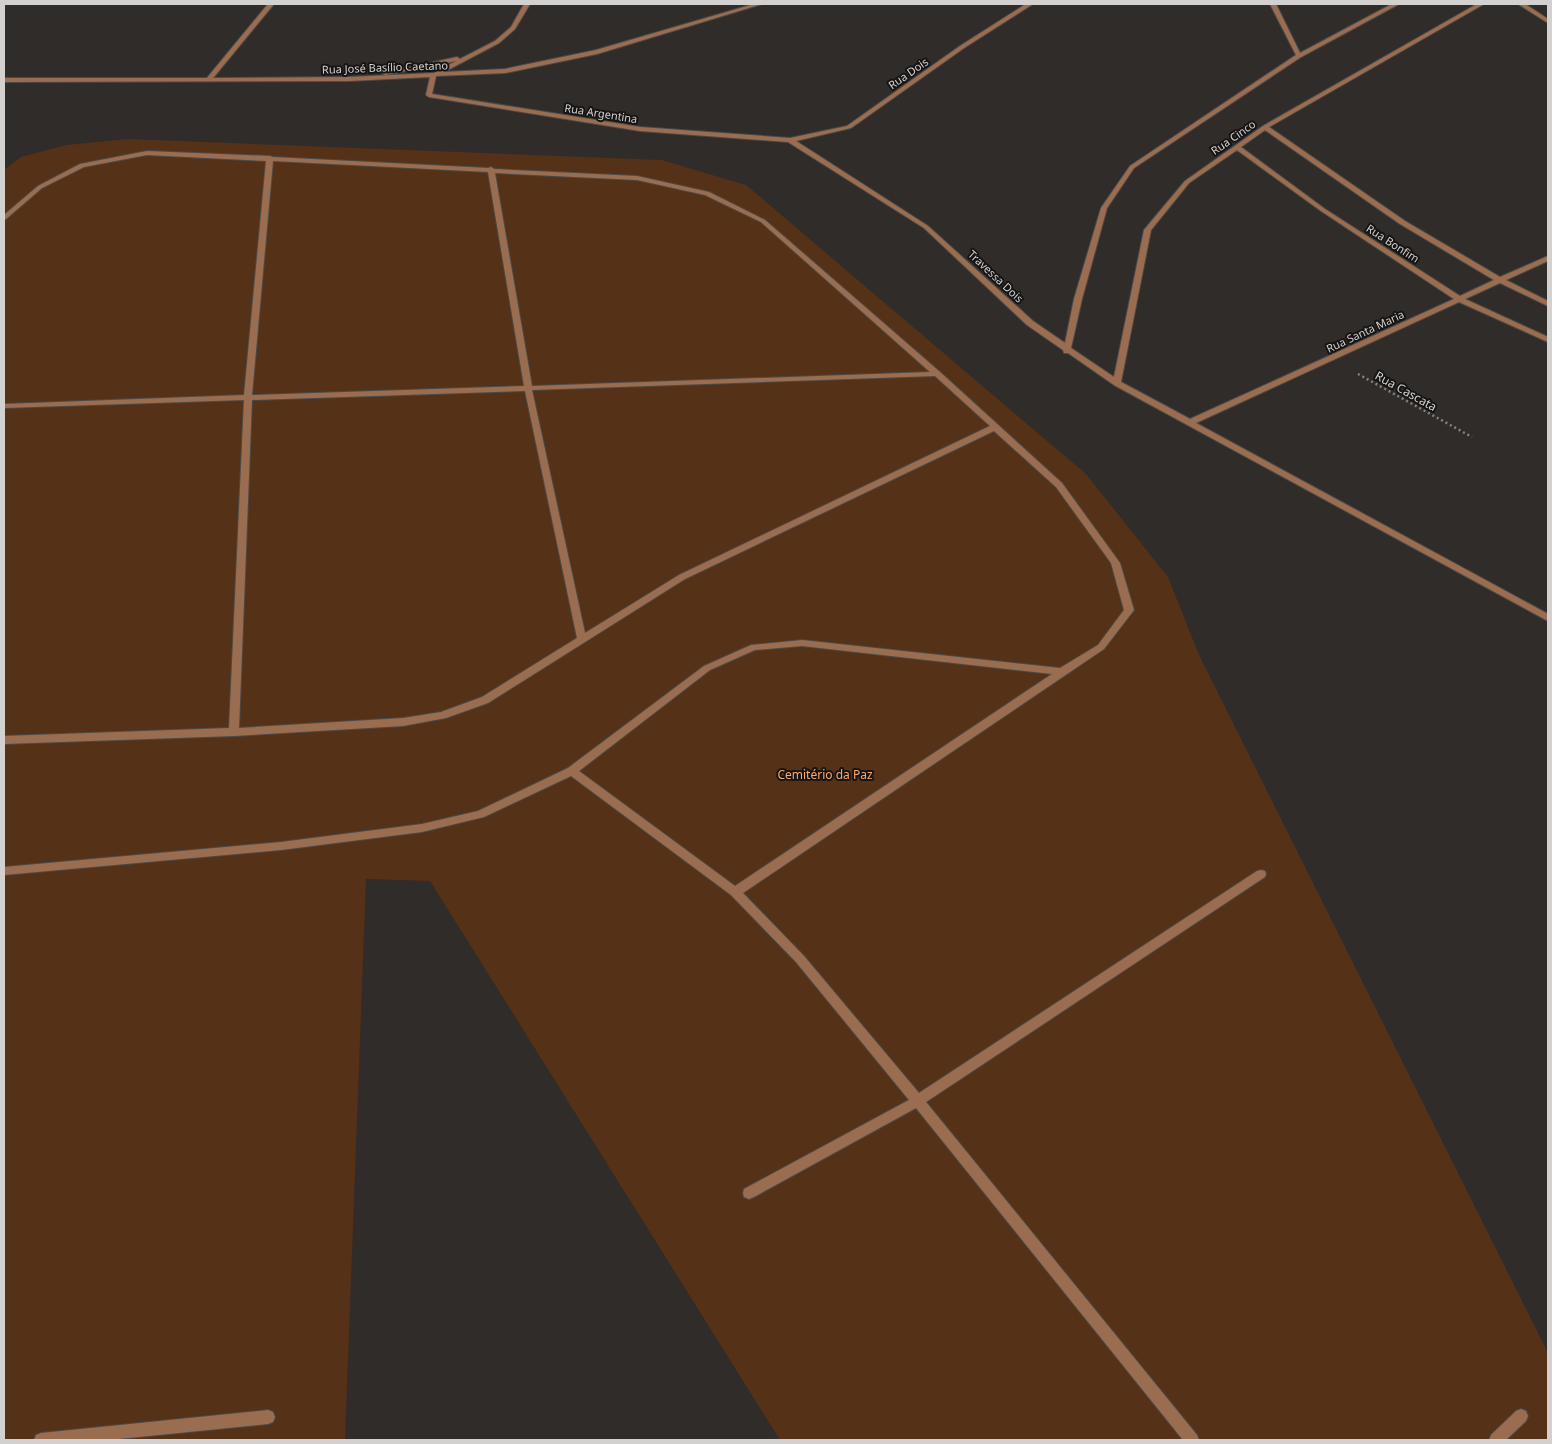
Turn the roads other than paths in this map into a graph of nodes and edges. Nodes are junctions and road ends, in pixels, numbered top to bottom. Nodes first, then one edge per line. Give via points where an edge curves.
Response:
1 (271, 4) edge
2 (527, 4) edge
3 (759, 4) edge
4 (1030, 4) edge
5 (1273, 4) edge
6 (1396, 4) edge
7 (1480, 4) edge
8 (1521, 4) edge
9 (1548, 21) edge
10 (1299, 56) junction
11 (468, 57) junction
12 (432, 76) junction
13 (209, 79) junction
14 (349, 79) junction
15 (4, 80) edge
16 (1265, 127) junction
17 (790, 140) junction
18 (1236, 146) junction
19 (270, 158) junction
20 (491, 169) junction
21 (4, 218) edge
22 (1548, 258) edge
23 (1498, 282) junction
24 (1460, 300) junction
25 (1548, 304) edge
26 (1548, 340) edge
27 (1067, 351) junction
28 (938, 374) junction
29 (1116, 383) junction
30 (528, 388) junction
31 (248, 398) junction
32 (4, 406) edge
33 (1190, 422) junction
34 (995, 427) junction
35 (1548, 618) edge
36 (581, 638) junction
37 (1062, 672) junction
38 (234, 732) junction
39 (4, 740) edge
40 (572, 771) junction
41 (4, 871) edge
42 (1261, 874) dead end
43 (735, 892) junction
44 (918, 1101) junction
45 (748, 1193) dead end
46 (1521, 1416) dead end
47 (268, 1417) dead end
48 (41, 1440) edge
49 (1192, 1440) edge
50 (1496, 1440) edge

1 - 13 street
2 - 11 street via 513,28 498,42
3 - 12 street, Rua José Basílio Caetano via 597,52 505,71
4 - 17 street, Rua Dois via 962,47 849,127
5 - 10 street
6 - 10 street
7 - 16 street, Rua Cinco
8 - 9 street
10 - 27 street via 1132,168 1104,208
11 - 12 street
11 - 14 street
12 - 14 street, Rua José Basílio Caetano
12 - 17 street, Rua Argentina via 429,95 640,129
13 - 14 street, Rua José Basílio Caetano
13 - 15 street, Rua José Basílio Caetano
16 - 18 street, Rua Cinco
16 - 23 street, Rua Bonfim via 1389,215
17 - 27 street, Travessa Dois via 926,227 1030,323
18 - 24 street, Rua Bonfim via 1323,210
18 - 29 street, Rua Cinco via 1187,182 1148,230
19 - 20 street
19 - 21 street via 147,153 82,165 40,187
19 - 31 street
20 - 28 street via 637,178 708,193 762,221
20 - 30 street
22 - 23 street, Rua Santa Maria
23 - 24 street, Rua Santa Maria
23 - 25 street, Rua Bonfim
24 - 26 street, Rua Bonfim
24 - 33 street, Rua Santa Maria
27 - 29 street, Travessa Dois
28 - 30 street
28 - 34 street
29 - 33 street, Travessa Dois
30 - 31 street
30 - 36 street
31 - 32 street
31 - 38 street
33 - 35 street, Travessa Dois
34 - 36 street via 682,577
34 - 37 street via 1059,485 1115,563 1128,610 1101,647
36 - 38 street via 484,700 442,715 403,722
37 - 40 street via 802,643 754,647 707,668
37 - 43 street
38 - 39 street
40 - 41 street via 480,814 422,828 281,846
40 - 43 street
42 - 44 street
43 - 44 street via 800,959
44 - 45 street
44 - 49 street
46 - 50 street
47 - 48 street

